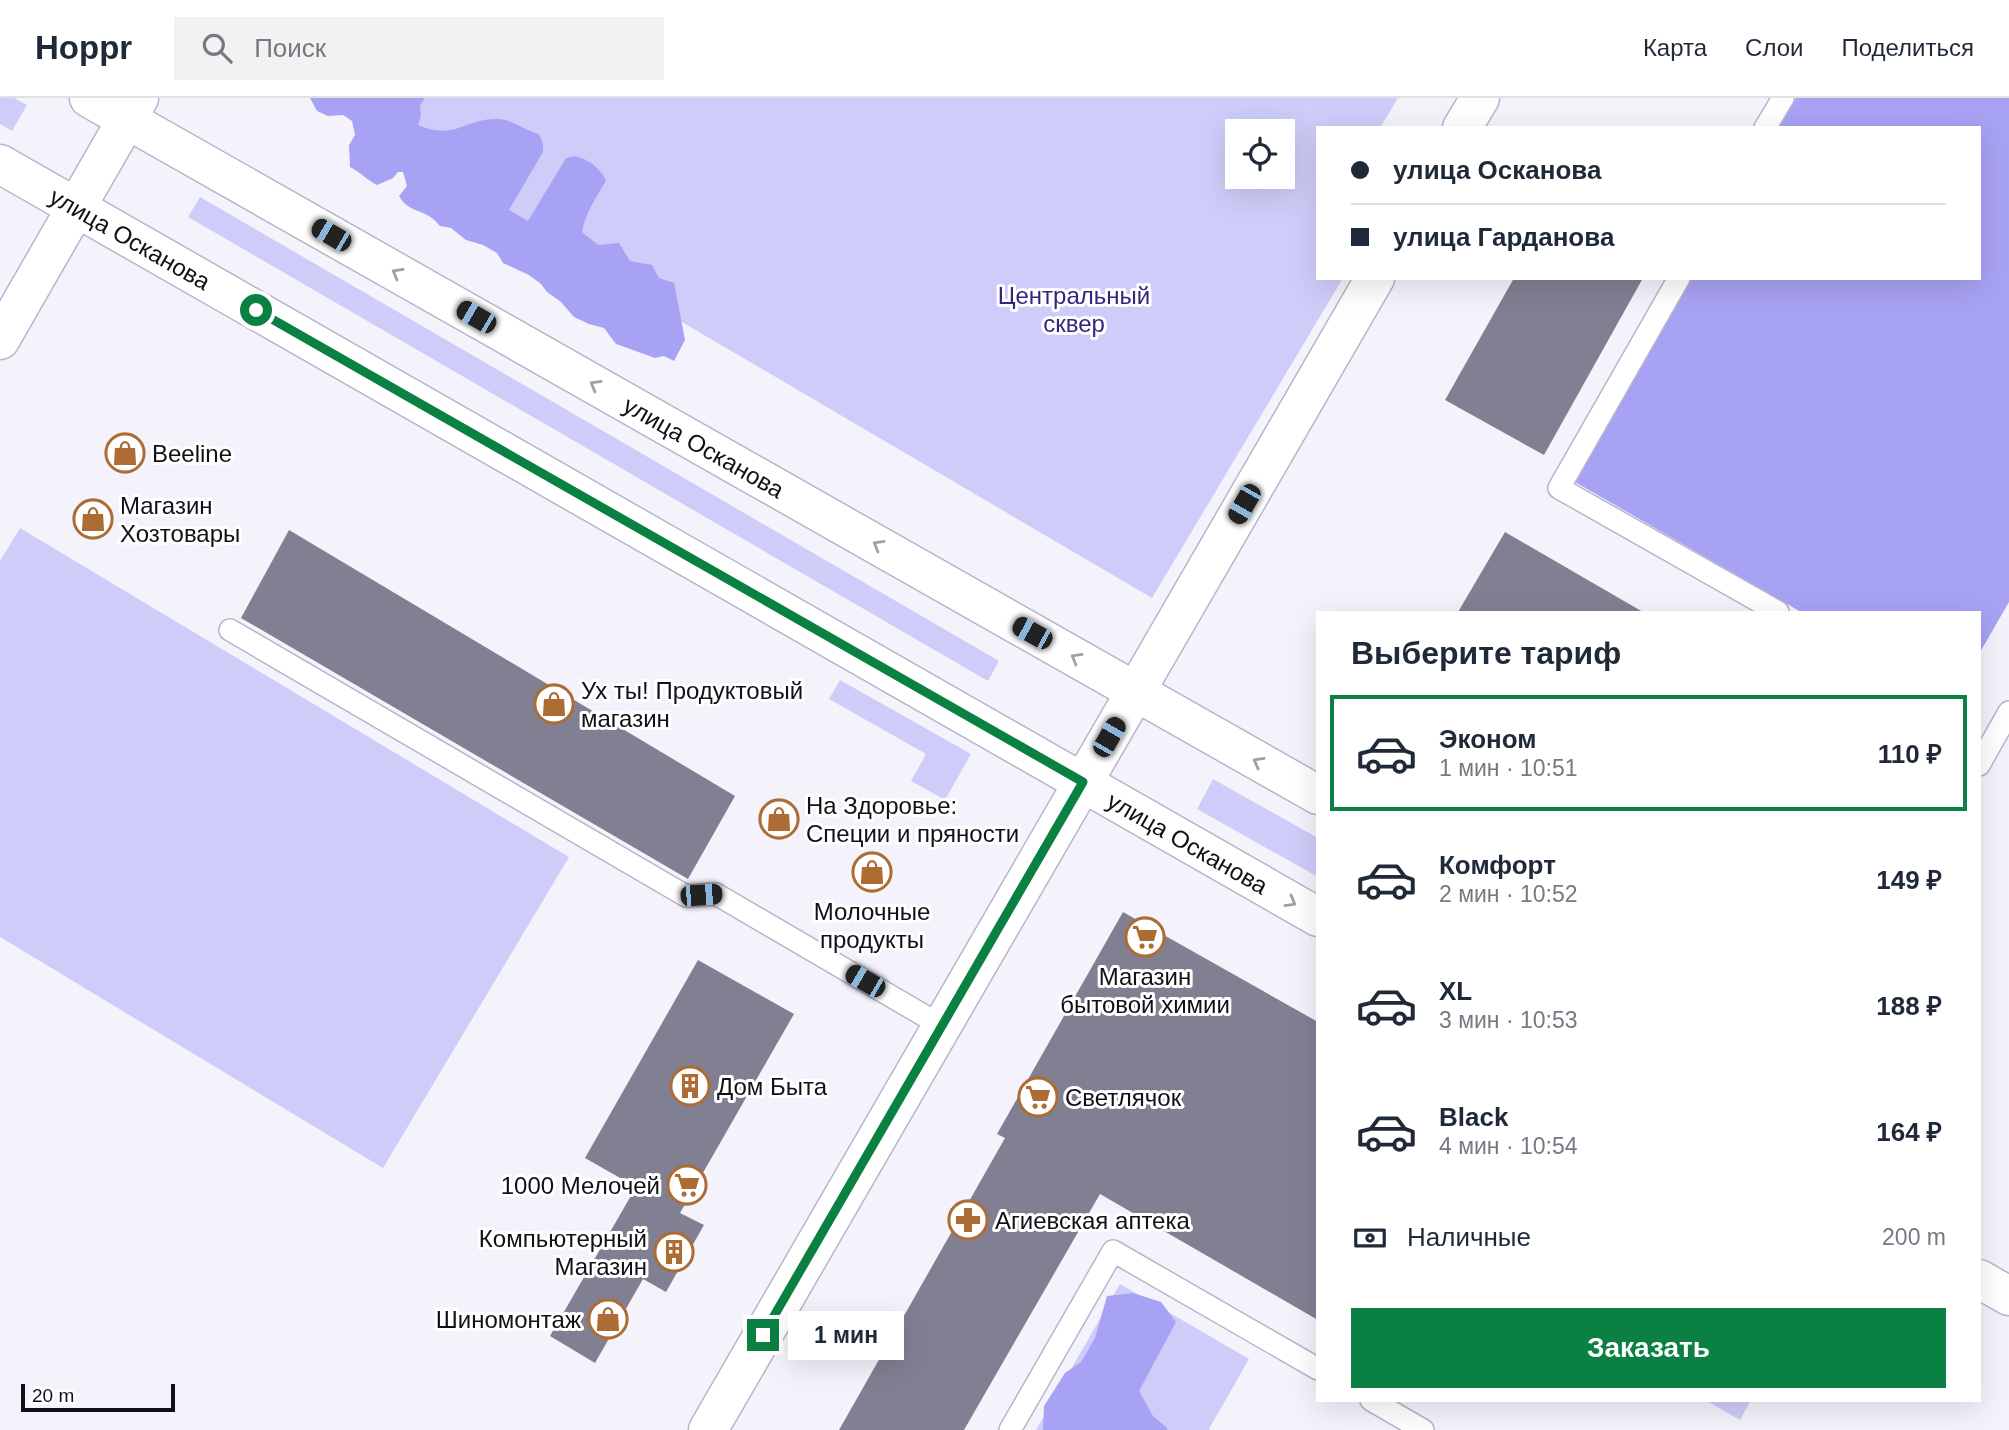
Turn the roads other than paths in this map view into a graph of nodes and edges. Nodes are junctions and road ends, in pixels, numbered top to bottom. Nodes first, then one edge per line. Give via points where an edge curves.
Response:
1 (89, 98) edge
2 (1479, 98) edge
3 (1783, 98) edge
4 (133, 109) edge
5 (1463, 126) edge
6 (1766, 126) edge
7 (0, 164) edge
8 (76, 207) junction
9 (1374, 280) edge
10 (1678, 280) edge
11 (0, 340) edge
12 (1775, 611) edge
13 (230, 630) dead end
14 (1135, 691) junction
15 (2009, 712) edge
16 (1987, 732) edge
17 (1981, 757) edge
18 (1083, 782) junction
19 (1316, 794) edge
20 (1316, 916) edge
21 (942, 1026) junction
22 (1981, 1280) edge
23 (2009, 1296) edge
24 (1316, 1368) edge
25 (1374, 1402) edge
26 (708, 1430) edge
27 (1010, 1430) edge
28 (1423, 1430) edge

1 - 4 street, улица Осканова
2 - 5 street
3 - 6 lane
4 - 8 street
14 -> 4 street, улица Осканова
7 - 8 street, улица Осканова
8 - 11 street
8 - 18 street, улица Осканова
9 - 14 street
10 - 12 lane via 1559,488
13 - 21 lane via 686,896 716,894
14 - 18 street
19 -> 14 street, улица Осканова
15 - 16 lane
16 - 17 lane
18 -> 20 street, улица Осканова
18 - 21 street
21 - 26 street
22 - 23 street
24 - 27 lane via 1113,1251
25 - 28 lane

